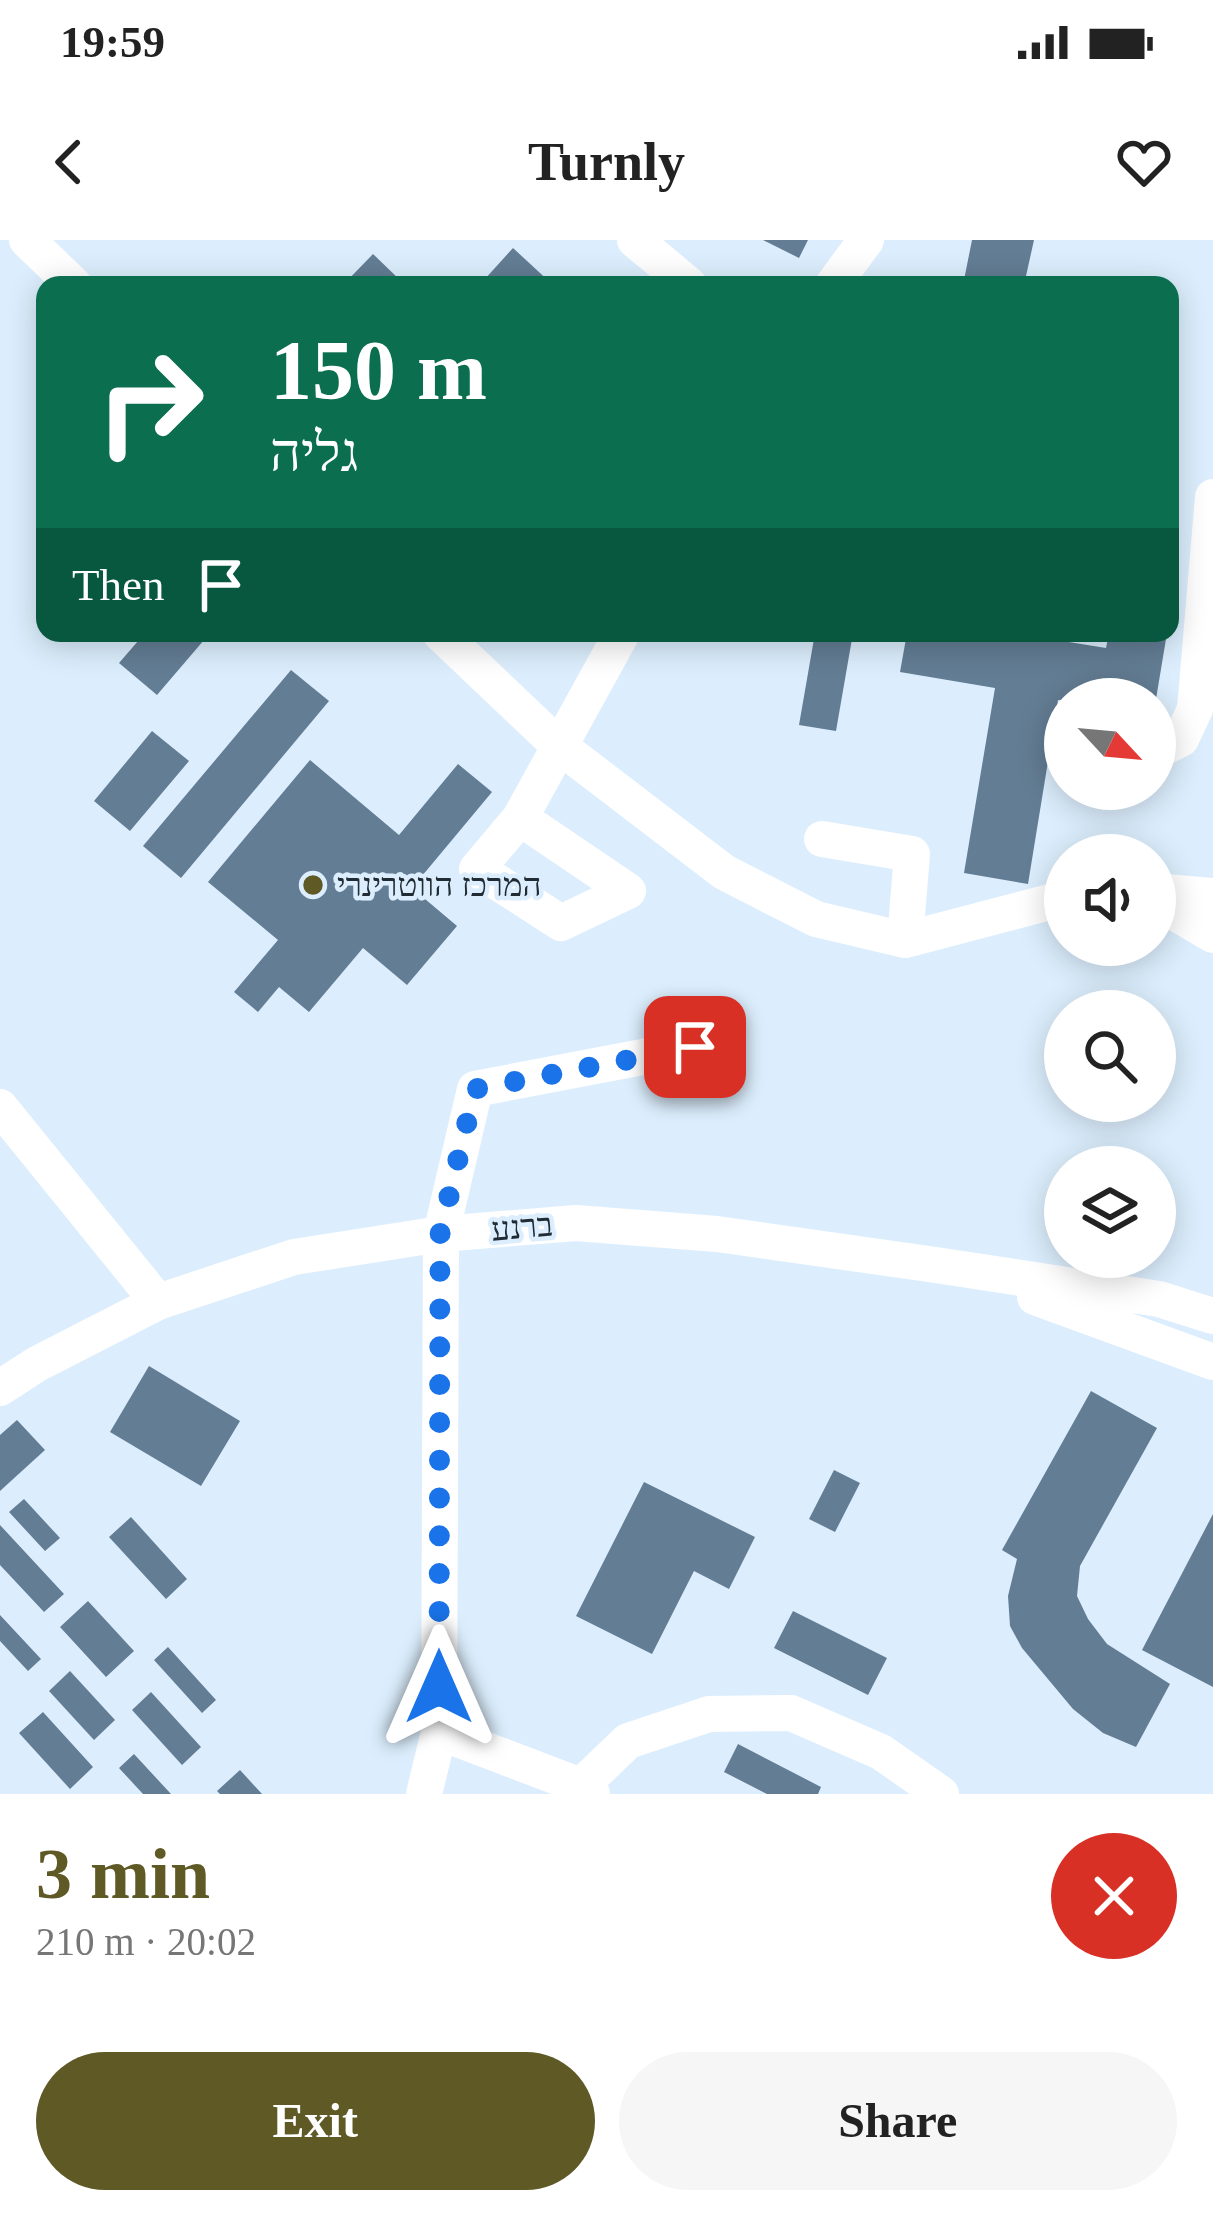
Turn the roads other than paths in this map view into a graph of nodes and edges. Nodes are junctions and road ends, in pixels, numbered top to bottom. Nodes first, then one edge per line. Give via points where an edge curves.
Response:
1 (27, 240) edge
2 (635, 240) edge
3 (866, 240) edge
4 (65, 276) edge
5 (678, 276) edge
6 (840, 276) edge
7 (1213, 497) edge
8 (449, 642) edge
9 (617, 642) edge
10 (1176, 742) edge
11 (558, 745) junction
12 (520, 818) dead end
13 (822, 839) dead end
14 (1176, 893) edge
15 (1213, 896) edge
16 (1044, 904) edge
17 (1176, 913) edge
18 (1213, 935) edge
19 (905, 940) junction
20 (695, 1047) dead end
21 (0, 1107) edge
22 (440, 1234) junction
23 (929, 1264) junction
24 (158, 1302) junction
25 (1213, 1316) edge
26 (1213, 1362) edge
27 (0, 1388) edge
28 (439, 1732) junction
29 (586, 1790) edge
30 (424, 1794) edge
31 (940, 1794) edge

1 - 4 street
2 - 5 street
3 - 6 street
7 - 10 street via 1195,710
8 - 11 street
9 - 11 street
11 - 12 street
11 - 19 street via 724,872 816,919
13 - 19 street via 912,854
14 - 15 street
16 - 19 street
17 - 18 street
20 - 22 street via 475,1089
21 - 24 street
22 - 23 street, ברנע via 576,1223
22 - 24 street, ברנע via 294,1257
22 - 28 street
23 - 25 street, ברנע via 1159,1299
23 - 26 street, ברנע
24 - 27 street, ברנע
28 - 29 street
28 - 30 street
29 - 31 street via 628,1741 710,1714 791,1713 880,1752

